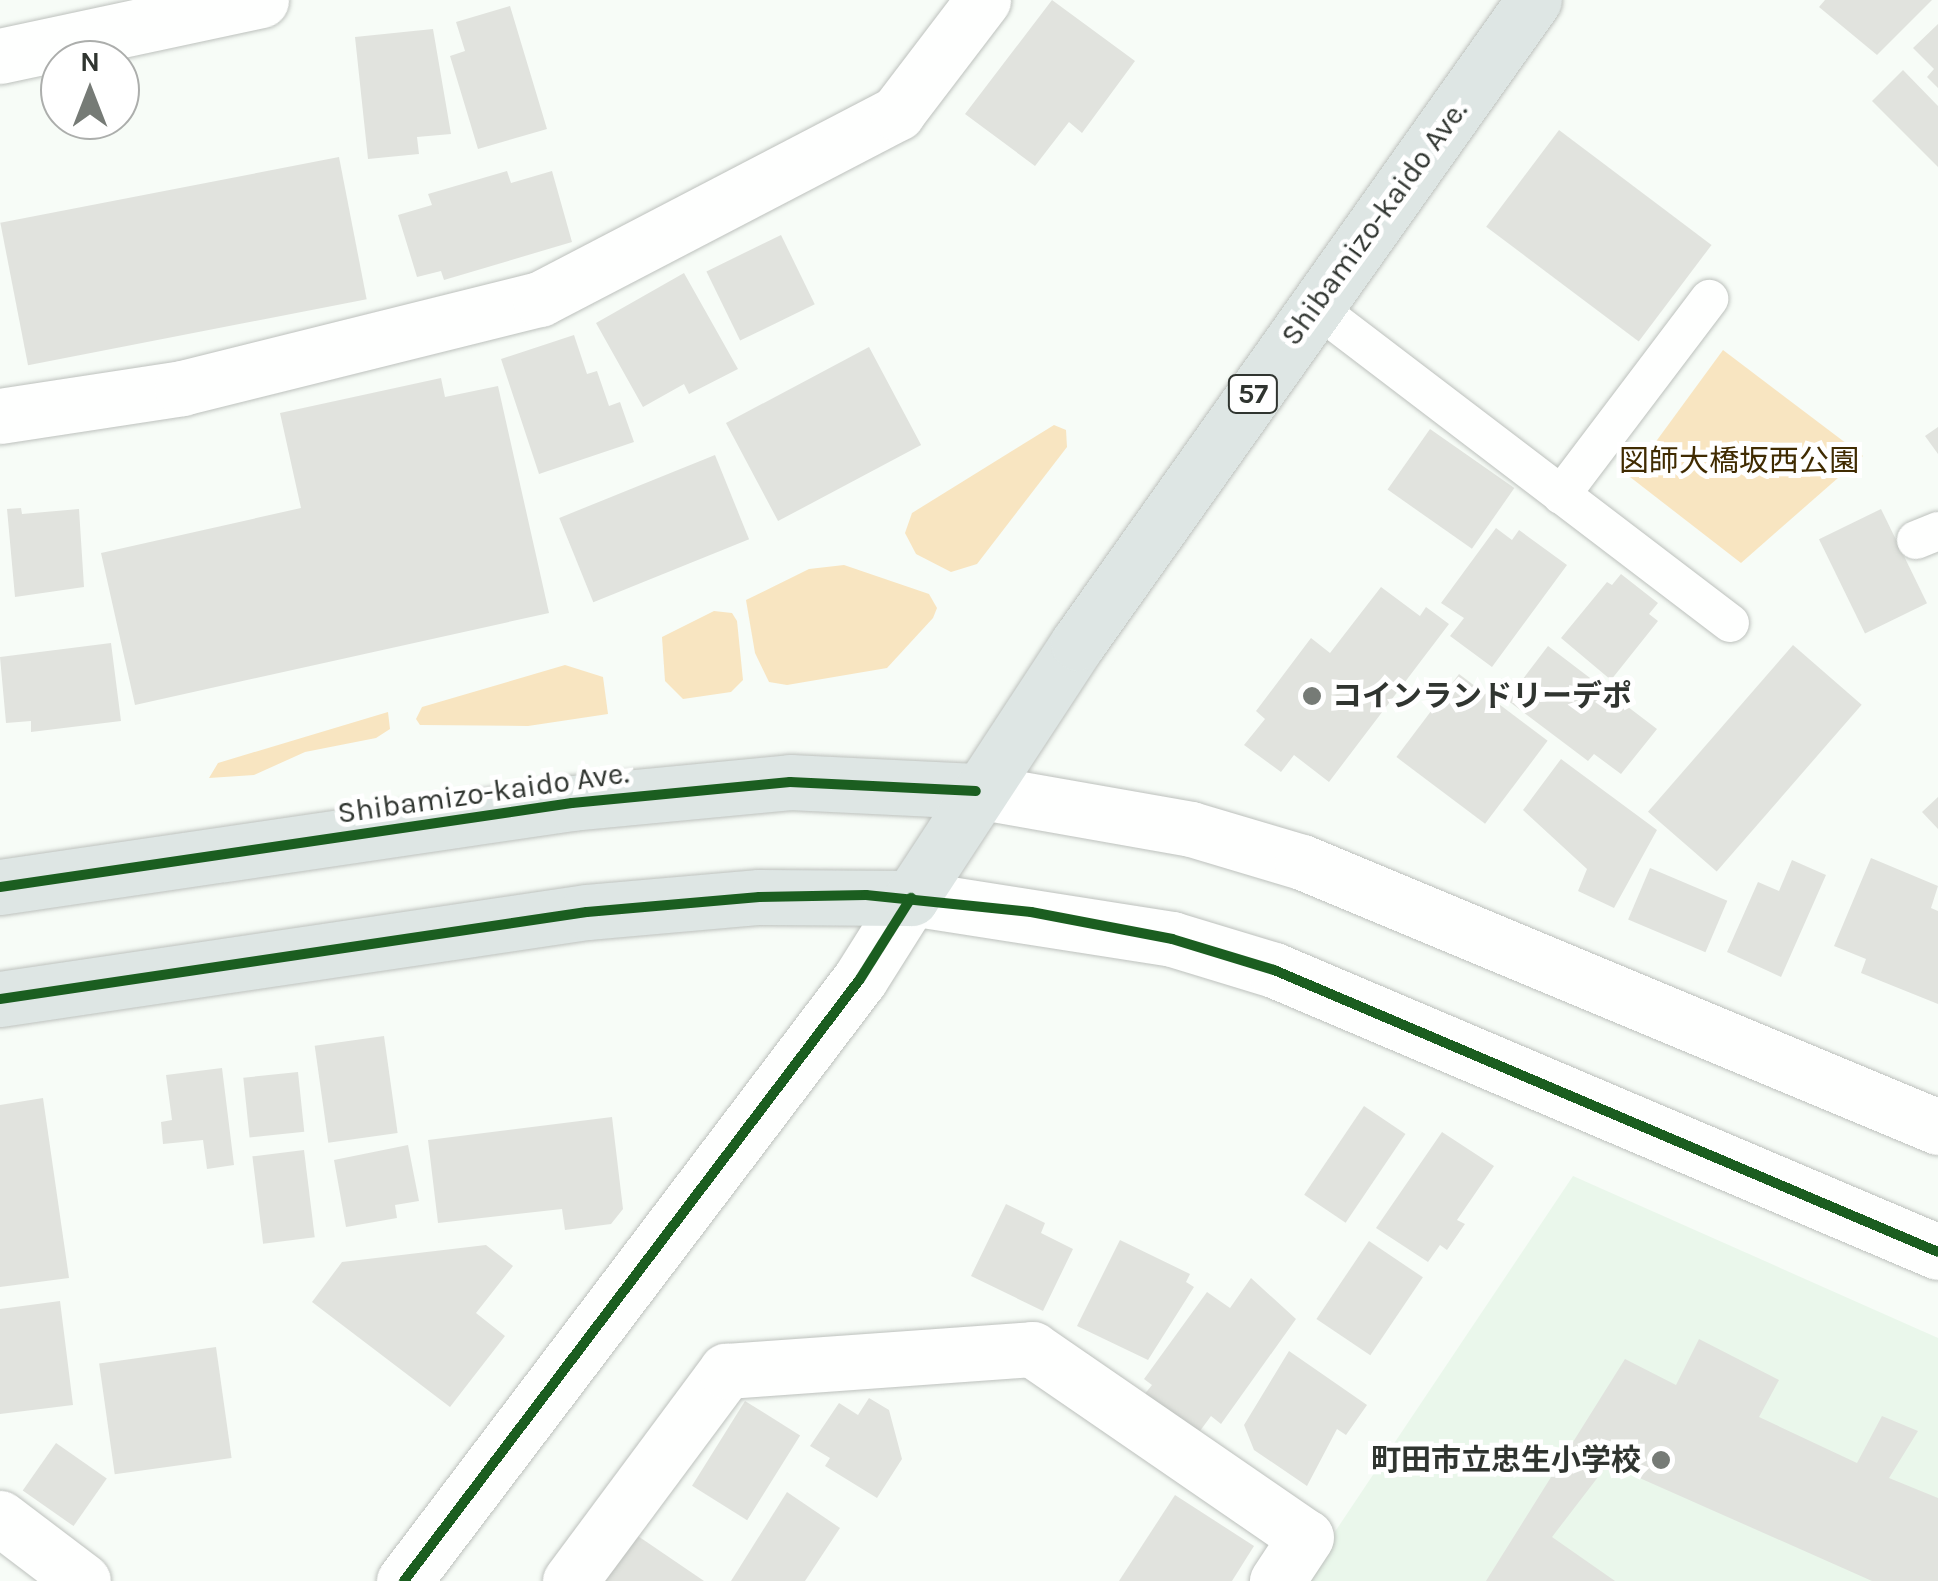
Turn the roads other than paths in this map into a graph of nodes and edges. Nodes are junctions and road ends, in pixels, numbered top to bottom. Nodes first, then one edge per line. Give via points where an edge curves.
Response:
1 (260, 0) edge
2 (982, 0) edge
3 (1534, 0) edge
4 (0, 56) edge
5 (1710, 299) dead end
6 (1314, 306) junction
7 (0, 416) edge
8 (1561, 495) junction
9 (1730, 623) dead end
10 (976, 791) junction
11 (0, 887) edge
12 (912, 898) junction
13 (0, 999) edge
14 (1938, 1127) edge
15 (1938, 1252) edge
16 (0, 1518) edge
17 (82, 1581) edge
18 (404, 1581) edge
19 (570, 1581) edge
20 (1277, 1581) edge

1 - 4 street
2 - 7 street via 897,112 540,299 182,388
3 - 6 main road, Shibamizo-kaido Ave. / 57
5 - 8 lane
6 - 8 lane
6 - 10 main road, Shibamizo-kaido Ave. / 57
8 - 9 lane
10 - 11 main road, Shibamizo-kaido Ave. via 790,782 592,801
10 - 12 main road, Shibamizo-kaido Ave. / 57
10 - 14 street via 1191,829 1302,862
12 - 13 main road via 758,897 588,912
12 - 15 street via 1172,939 1274,970
12 - 18 street via 860,979
16 - 17 street
19 - 20 street via 726,1371 1032,1349 1306,1537

